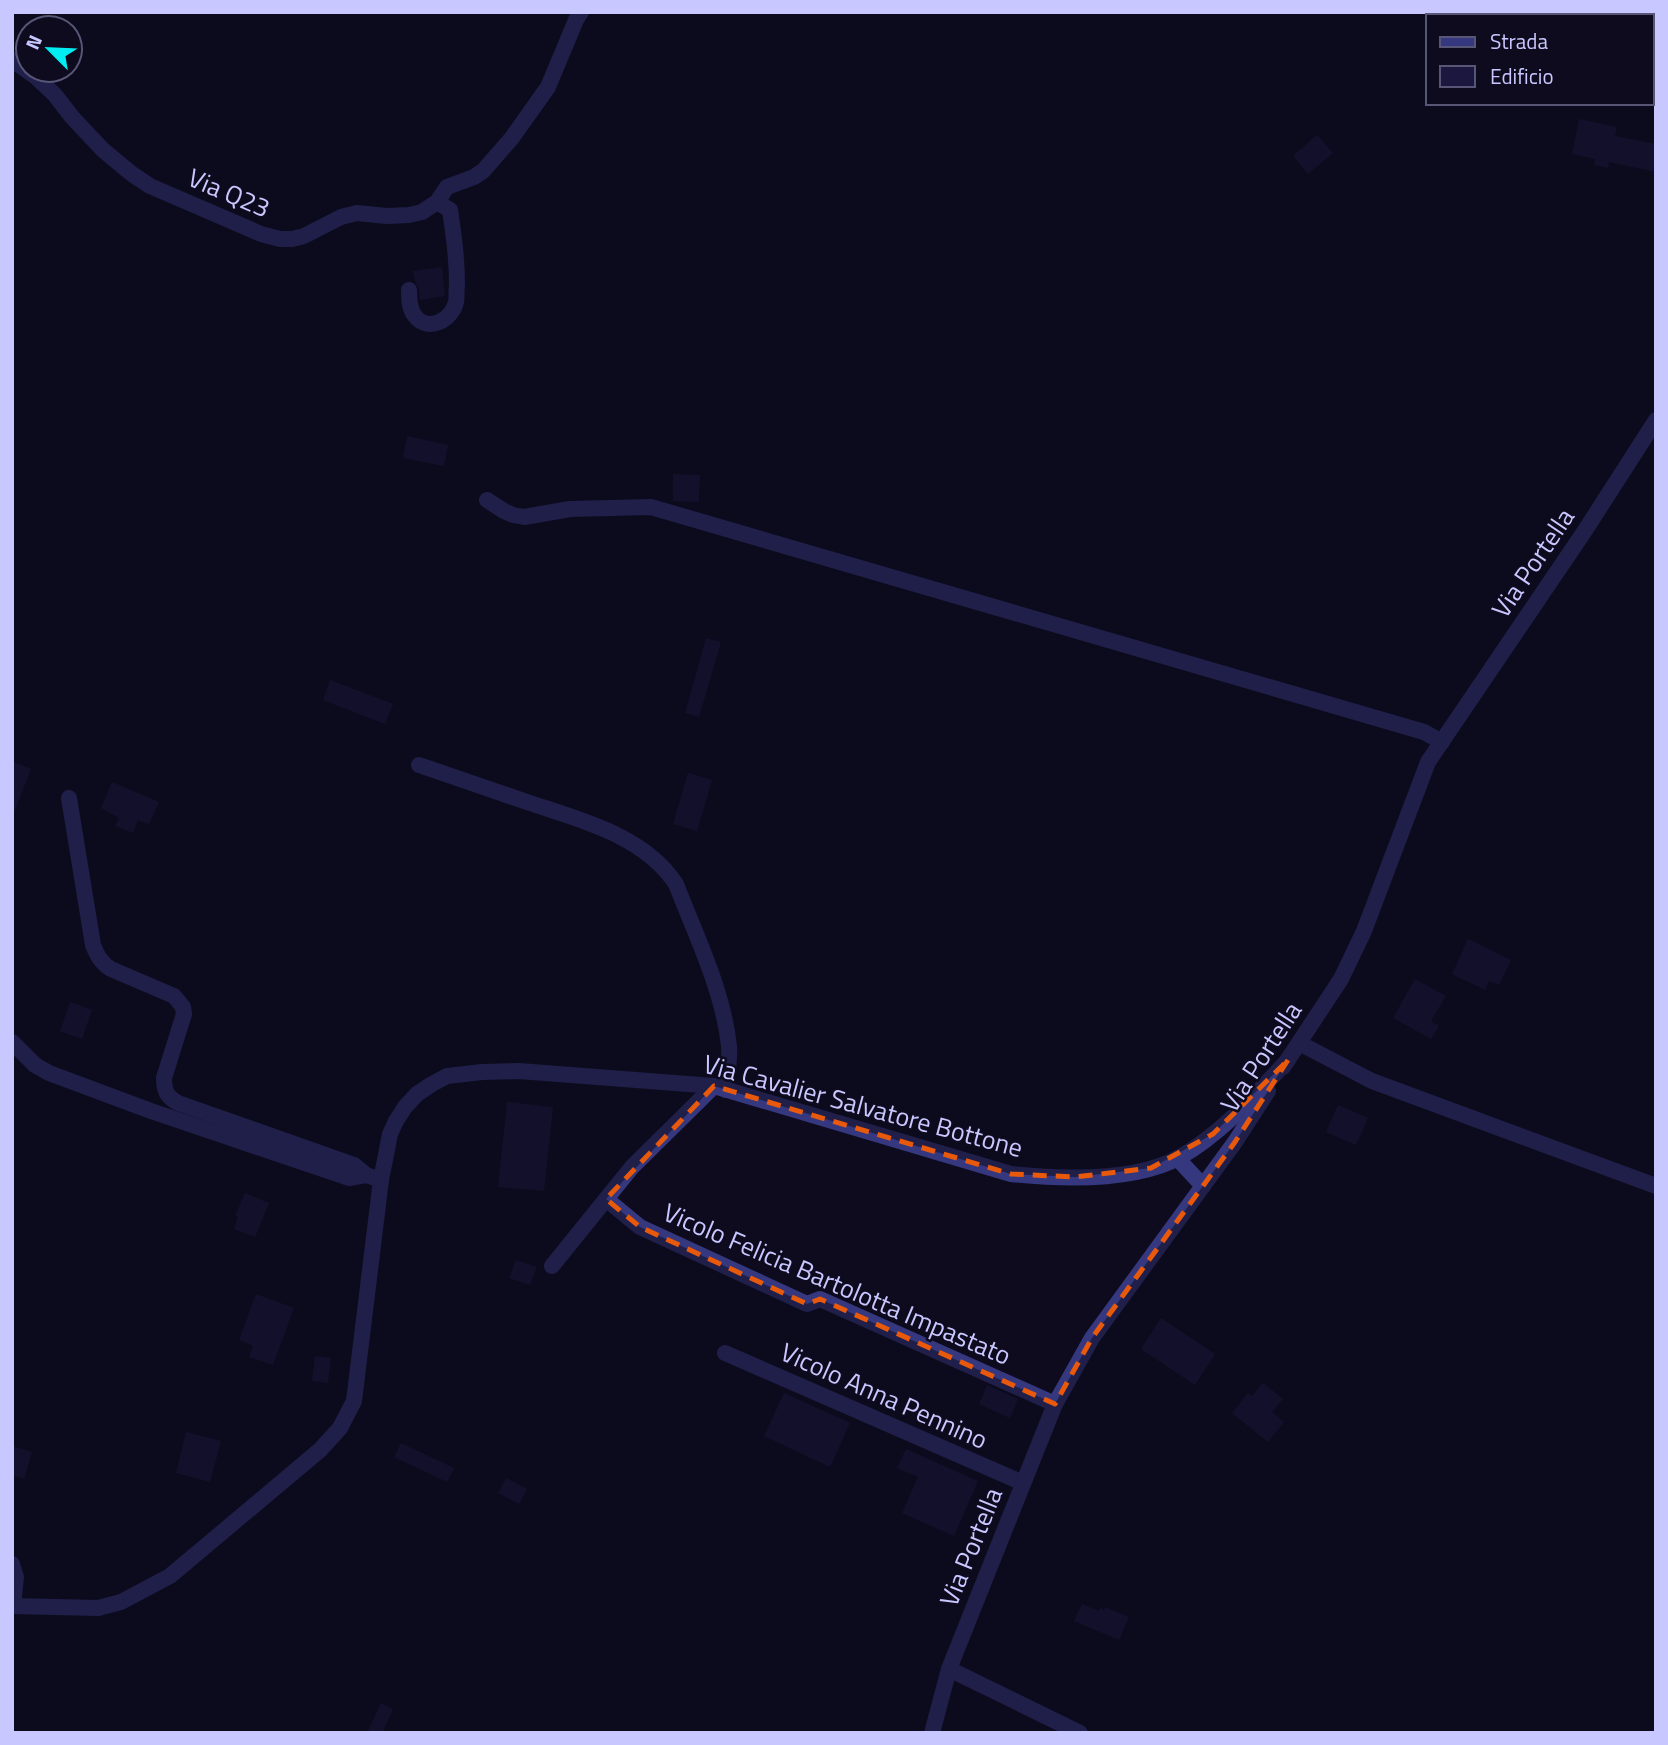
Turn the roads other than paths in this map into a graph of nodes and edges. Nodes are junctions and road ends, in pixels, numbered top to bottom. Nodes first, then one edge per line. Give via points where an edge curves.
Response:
1 (581, 12) edge
2 (12, 60) edge
3 (437, 202) junction
4 (409, 289) dead end
5 (1656, 419) edge
6 (487, 499) dead end
7 (1441, 742) junction
8 (419, 765) dead end
9 (69, 798) dead end
10 (12, 1042) edge
11 (1299, 1043) junction
12 (1287, 1060) junction
13 (720, 1088) junction
14 (1177, 1158) junction
15 (373, 1178) junction
16 (1203, 1186) junction
17 (1656, 1186) edge
18 (606, 1199) junction
19 (552, 1266) dead end
20 (725, 1353) dead end
21 (1055, 1404) junction
22 (1023, 1483) junction
23 (12, 1564) edge
24 (12, 1605) edge
25 (949, 1669) junction
26 (932, 1733) edge
27 (1080, 1733) edge

1 - 3 street, Via Q23 via 548,87 511,139 483,171 447,187
2 - 3 street, Via Q23 via 55,95 103,150 132,174 261,234 292,239 341,217 357,213 409,215
3 - 4 street via 450,210 457,259 456,302 451,314 442,322 420,321 413,314
5 - 7 street, Via Portella
6 - 7 street via 524,517 570,509 651,507 1410,728
7 - 11 street, Via Portella via 1428,762 1364,931 1341,979
8 - 13 street via 591,824 640,848 667,870 719,996 729,1049
9 - 15 street via 96,953 111,969 174,996 183,1007 164,1078 167,1095 178,1103 354,1165
10 - 15 street via 49,1073 138,1107 349,1178
11 - 12 street, Via Portella
11 - 17 street via 1372,1081
12 - 14 street, Via Cavalier Salvatore Bottone via 1213,1134
12 - 16 street, Via Portella
13 - 14 street, Via Cavalier Salvatore Bottone via 1011,1174 1101,1176 1152,1168
13 - 15 street, Via Cavalier Salvatore Bottone via 519,1071 447,1076 416,1094 405,1107
13 - 18 street via 632,1167
14 - 16 street
15 - 24 street, Via Cavalier Salvatore Bottone via 354,1401 340,1428 199,1553 145,1590 98,1608
16 - 21 street, Via Portella via 1093,1338
18 - 19 street
18 - 21 street, Vicolo Felicia Bartolotta Impastato via 640,1227 795,1299 807,1304 820,1299
20 - 22 street, Vicolo Anna Pennino
21 - 22 street, Via Portella
22 - 25 street, Via Portella
23 - 24 street via 16,1577
25 - 26 street, Via Portella
25 - 27 street

